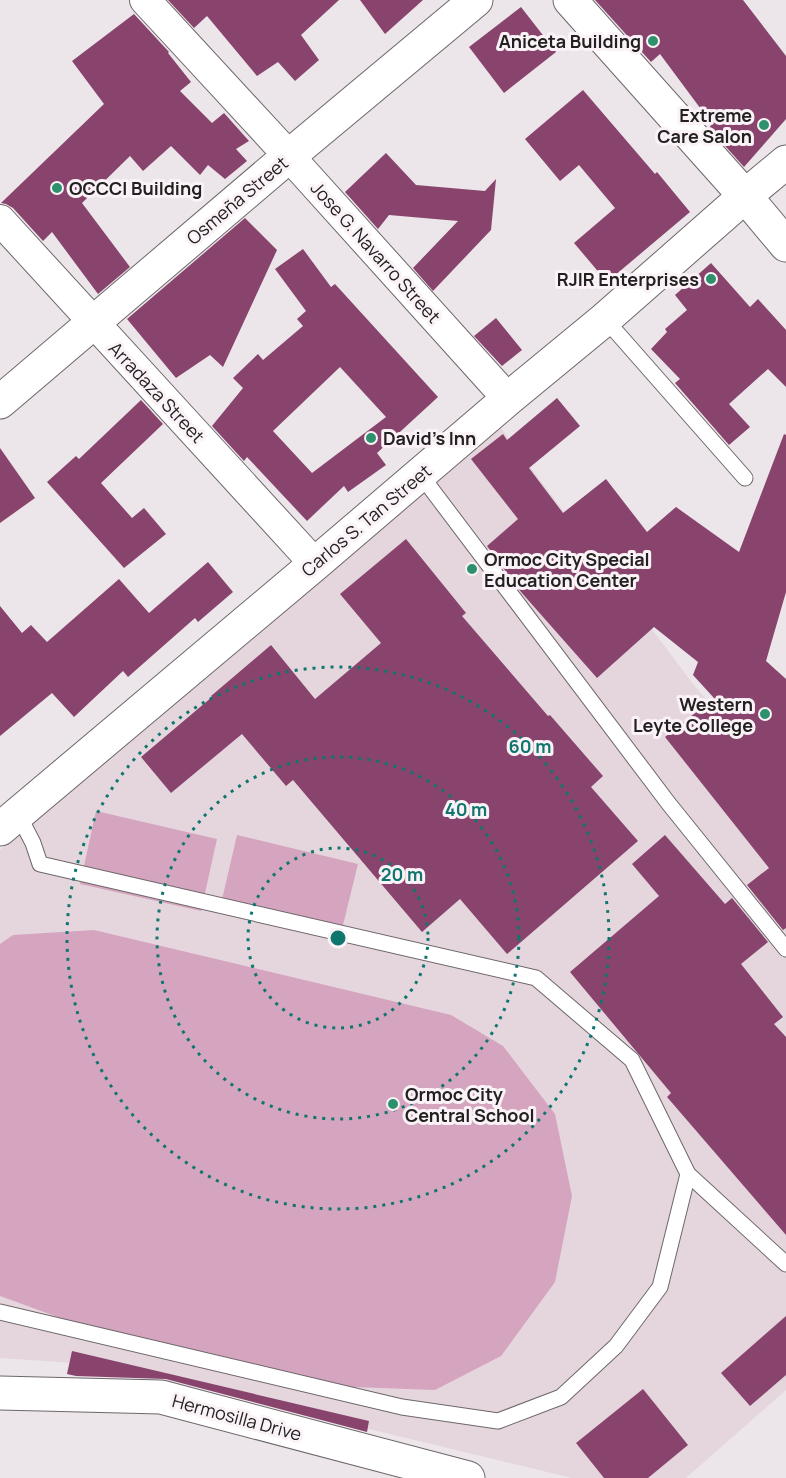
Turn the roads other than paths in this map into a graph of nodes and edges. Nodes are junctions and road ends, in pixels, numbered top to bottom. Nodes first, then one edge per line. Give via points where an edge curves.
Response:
1 (145, 0) edge
2 (476, 0) edge
3 (570, 0) edge
4 (289, 156) junction
5 (786, 162) edge
6 (745, 196) junction
7 (0, 220) edge
8 (786, 245) edge
9 (605, 319) junction
10 (94, 323) junction
11 (508, 399) junction
12 (0, 402) edge
13 (420, 474) junction
14 (745, 478) dead end
15 (315, 564) junction
16 (9, 822) edge
17 (786, 949) edge
18 (688, 1174) junction
19 (786, 1264) edge
20 (0, 1312) edge
21 (0, 1393) edge
22 (468, 1478) edge

1 - 4 street, Jose G. Navarro Street
2 - 4 street, Osmeña Street
3 - 6 street
4 - 10 street, Osmeña Street
4 - 11 street, Jose G. Navarro Street
5 - 6 street, Carlos S. Tan Street
6 - 8 street
6 - 9 street, Carlos S. Tan Street
7 - 10 street, Arradaza Street
9 - 11 street, Carlos S. Tan Street
9 - 14 lane
10 - 12 street, Osmeña Street
10 - 15 street, Arradaza Street
11 - 13 street, Carlos S. Tan Street
13 - 15 street, Carlos S. Tan Street
13 - 17 lane via 669,804
15 - 16 street, Carlos S. Tan Street
16 - 18 lane via 33,843 40,864 536,978 632,1060
18 - 19 lane
18 - 20 lane via 660,1287 616,1346 561,1397 498,1421 402,1407
21 - 22 street, Hermosilla Drive via 162,1397

